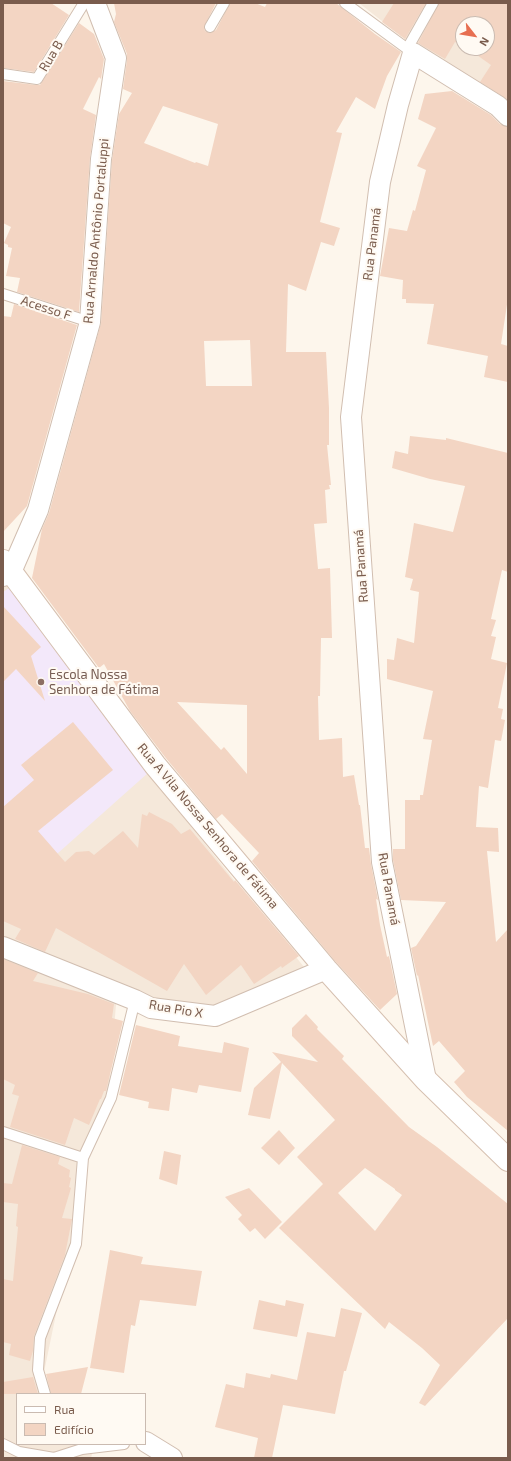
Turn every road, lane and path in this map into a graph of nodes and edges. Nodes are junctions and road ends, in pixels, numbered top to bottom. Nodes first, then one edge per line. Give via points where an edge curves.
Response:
1 (84, 3) edge
2 (95, 3) edge
3 (224, 3) edge
4 (345, 3) edge
5 (432, 3) edge
6 (210, 27) dead end
7 (410, 51) junction
8 (3, 74) edge
9 (508, 116) edge
10 (3, 294) edge
11 (90, 322) junction
12 (6, 570) edge
13 (3, 947) edge
14 (326, 969) junction
15 (136, 1000) junction
16 (426, 1080) junction
17 (3, 1132) edge
18 (83, 1158) junction
19 (508, 1160) edge
20 (45, 1393) edge
21 (146, 1443) edge
22 (3, 1444) edge
23 (117, 1445) edge
24 (81, 1450) edge
25 (172, 1458) edge

1 - 8 lane, Rua B via 38,79
2 - 11 street, Rua Arnaldo Antônio Portaluppi via 116,58 101,159
3 - 6 lane
4 - 7 lane
5 - 7 lane
7 - 9 street via 498,106
7 - 16 street, Rua Panamá via 380,182 351,417 382,862
10 - 11 lane, Acesso F
11 - 12 street, Rua Arnaldo Antônio Portaluppi via 38,510
12 - 14 street, Rua A Vila Nossa Senhora de Fátima via 156,765
13 - 15 street, Rua Pio X
14 - 15 street, Rua Pio X via 215,1016 151,1008
14 - 16 street, Rua A Vila Nossa Senhora de Fátima
15 - 18 lane via 111,1098
16 - 19 street
17 - 18 lane
18 - 20 lane via 76,1244 40,1338 38,1370
21 - 25 street
22 - 24 lane via 19,1452 54,1458
23 - 24 lane

